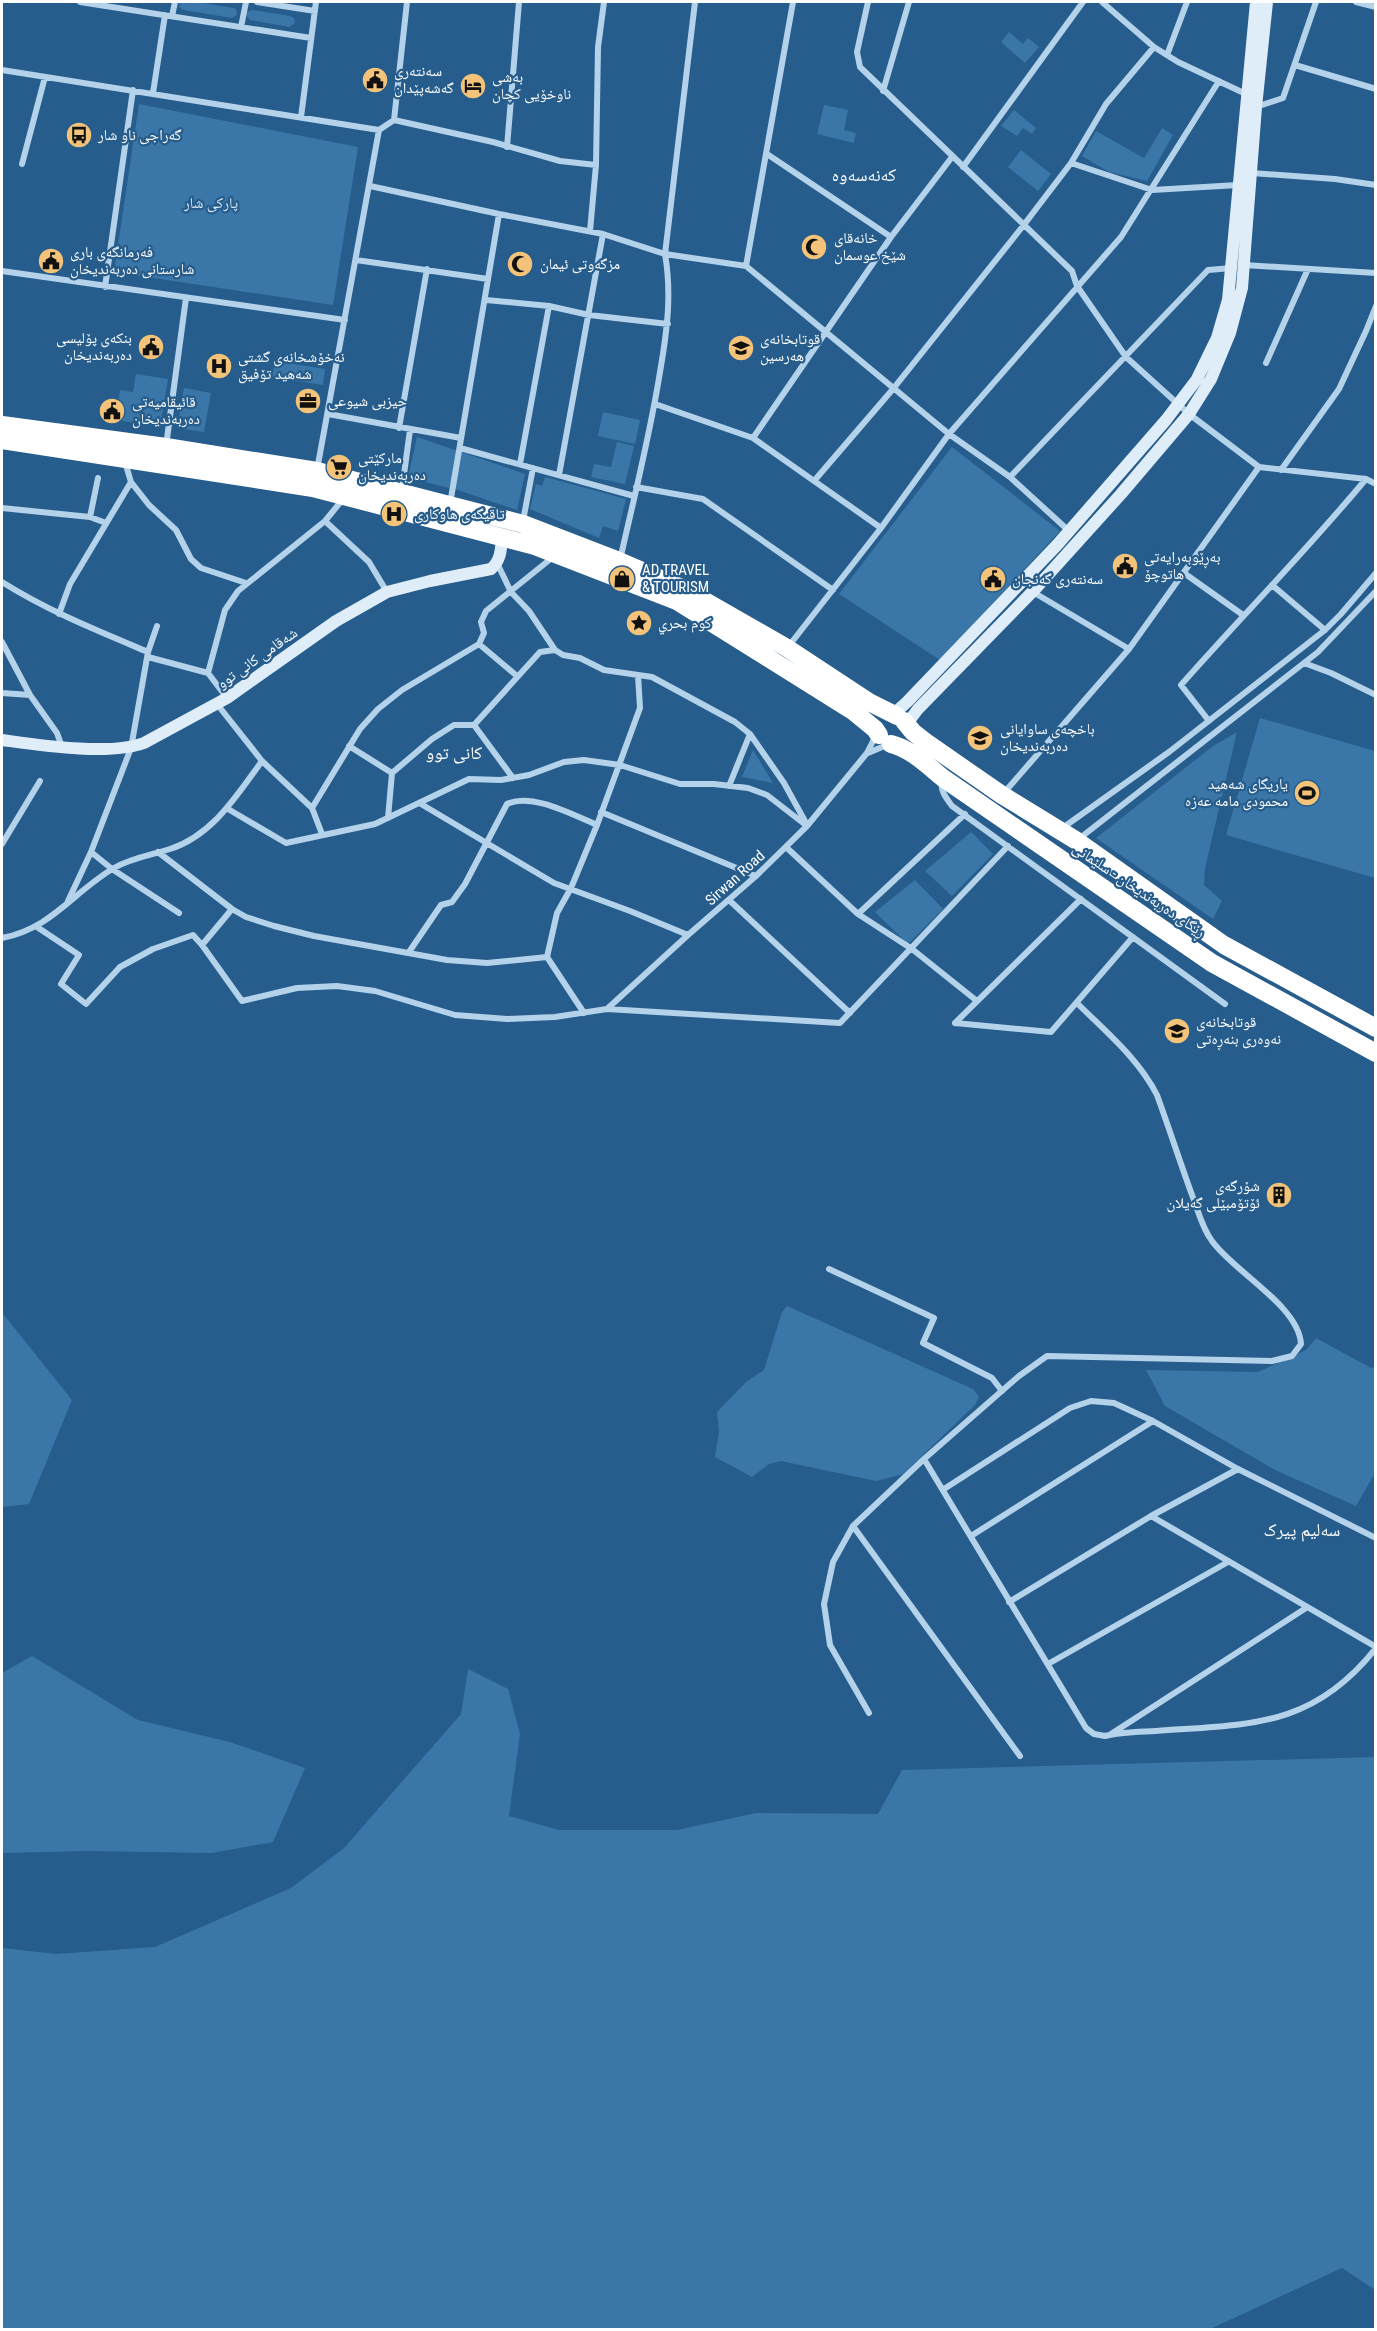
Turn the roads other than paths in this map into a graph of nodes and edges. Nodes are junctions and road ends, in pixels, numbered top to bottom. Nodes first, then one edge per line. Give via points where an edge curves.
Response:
1 (80, 2) edge
2 (175, 2) edge
3 (246, 2) edge
4 (257, 2) edge
5 (316, 2) edge
6 (406, 2) edge
7 (519, 2) edge
8 (604, 2) edge
9 (695, 2) edge
10 (793, 2) edge
11 (868, 2) edge
12 (909, 2) edge
13 (1083, 2) edge
14 (1102, 2) edge
15 (1188, 2) edge
16 (1256, 2) edge
17 (1267, 2) edge
18 (1316, 2) edge
19 (1356, 2) edge
20 (1376, 7) edge
21 (315, 11) junction
22 (169, 16) junction
23 (241, 27) junction
24 (311, 38) junction
25 (1154, 47) junction
26 (1167, 55) junction
27 (1295, 65) junction
28 (2, 70) edge
29 (45, 76) junction
30 (1219, 81) junction
31 (1376, 89) edge
32 (133, 90) junction
33 (883, 91) junction
34 (153, 93) junction
35 (1246, 94) junction
36 (1256, 107) junction
37 (301, 117) junction
38 (394, 120) junction
39 (379, 130) junction
40 (507, 147) junction
41 (767, 153) junction
42 (952, 157) junction
43 (1071, 163) junction
44 (22, 164) dead end
45 (596, 165) junction
46 (963, 167) junction
47 (1251, 173) junction
48 (1238, 185) junction
49 (1376, 185) edge
50 (370, 186) junction
51 (1152, 190) junction
52 (498, 214) junction
53 (1023, 226) junction
54 (590, 231) junction
55 (603, 234) junction
56 (891, 237) junction
57 (665, 254) junction
58 (356, 260) junction
59 (747, 266) junction
60 (1238, 267) junction
61 (428, 269) junction
62 (1308, 269) junction
63 (2, 271) edge
64 (1376, 273) edge
65 (488, 279) junction
66 (1077, 286) junction
67 (105, 287) junction
68 (186, 298) junction
69 (486, 300) junction
70 (549, 306) junction
71 (1376, 306) edge
72 (589, 315) junction
73 (345, 320) junction
74 (668, 324) junction
75 (825, 330) junction
76 (1126, 357) junction
77 (1266, 363) dead end
78 (893, 389) junction
79 (655, 404) junction
80 (1178, 404) junction
81 (328, 414) junction
82 (1189, 414) junction
83 (2, 425) edge
84 (399, 428) junction
85 (410, 430) junction
86 (949, 434) junction
87 (461, 438) junction
88 (753, 438) junction
89 (2, 440) edge
90 (166, 447) junction
91 (460, 448) junction
92 (124, 458) junction
93 (520, 464) junction
94 (1259, 467) junction
95 (533, 468) junction
96 (1281, 470) junction
97 (559, 475) junction
98 (1010, 477) junction
99 (98, 478) dead end
100 (1366, 479) junction
101 (315, 480) junction
102 (814, 481) junction
103 (131, 482) junction
104 (1376, 484) edge
105 (636, 487) junction
106 (401, 493) junction
107 (345, 496) junction
108 (634, 496) junction
109 (450, 505) junction
110 (2, 508) edge
111 (90, 517) junction
112 (325, 520) junction
113 (106, 523) junction
114 (523, 524) junction
115 (881, 528) junction
116 (1069, 531) junction
117 (501, 537) junction
118 (558, 553) junction
119 (620, 561) junction
120 (497, 563) junction
121 (1184, 573) junction
122 (1376, 573) edge
123 (2, 582) edge
124 (246, 583) junction
125 (1272, 585) junction
126 (833, 590) junction
127 (1376, 591) edge
128 (387, 592) junction
129 (511, 592) junction
130 (1032, 592) junction
131 (59, 614) junction
132 (1243, 615) junction
133 (157, 626) dead end
134 (1325, 630) junction
135 (2, 642) edge
136 (479, 644) junction
137 (787, 648) junction
138 (1129, 648) junction
139 (555, 650) junction
140 (148, 654) junction
141 (1304, 663) junction
142 (208, 672) junction
143 (638, 675) junction
144 (517, 676) junction
145 (2, 693) edge
146 (30, 695) junction
147 (1376, 695) edge
148 (222, 701) junction
149 (1209, 721) junction
150 (474, 725) junction
151 (892, 727) junction
152 (750, 734) junction
153 (2, 740) edge
154 (349, 746) junction
155 (62, 747) junction
156 (131, 748) junction
157 (867, 753) junction
158 (262, 761) junction
159 (620, 765) junction
160 (392, 773) junction
161 (513, 778) junction
162 (943, 778) junction
163 (40, 781) dead end
164 (729, 786) junction
165 (1002, 795) junction
166 (421, 804) junction
167 (312, 808) junction
168 (228, 809) junction
169 (601, 812) junction
170 (965, 814) junction
171 (388, 818) junction
172 (597, 825) junction
173 (807, 826) junction
174 (1059, 830) junction
175 (322, 834) junction
176 (1077, 841) junction
177 (2, 844) edge
178 (486, 844) junction
179 (1008, 846) junction
180 (786, 847) junction
181 (91, 852) junction
182 (158, 852) junction
183 (112, 869) junction
184 (756, 876) junction
185 (571, 888) junction
186 (1081, 899) junction
187 (729, 900) junction
188 (67, 903) junction
189 (232, 909) junction
190 (179, 912) dead end
191 (858, 914) junction
192 (37, 927) junction
193 (688, 934) junction
194 (1133, 937) junction
195 (2, 938) edge
196 (202, 945) junction
197 (912, 949) junction
198 (409, 952) junction
199 (547, 957) junction
200 (977, 1001) junction
201 (1077, 1003) junction
202 (1224, 1004) dead end
203 (607, 1009) junction
204 (584, 1013) junction
205 (850, 1013) junction
206 (1376, 1028) edge
207 (1376, 1053) edge
208 (829, 1269) dead end
209 (1002, 1391) junction
210 (1154, 1421) junction
211 (924, 1459) junction
212 (1238, 1468) junction
213 (944, 1489) junction
214 (1151, 1516) junction
215 (853, 1526) junction
216 (970, 1536) junction
217 (1376, 1538) edge
218 (1228, 1562) junction
219 (1009, 1602) junction
220 (1306, 1608) junction
221 (1376, 1647) edge
222 (1048, 1664) junction
223 (869, 1713) dead end
224 (1110, 1734) junction
225 (1020, 1756) dead end

1 - 22 street
2 - 22 street
3 - 23 street
4 - 21 street
5 - 21 street
6 - 38 street
7 - 40 street
8 - 45 street via 598,47
9 - 57 street
10 - 41 street
11 - 33 street via 858,60
12 - 33 street
13 - 46 street
14 - 25 street
15 - 26 street
16 - 35 street
17 - 36 street
18 - 27 street
19 - 20 street
21 - 24 street
22 - 23 street
22 - 34 street
23 - 24 street
24 - 37 street
25 - 26 street
25 - 43 street via 1106,104
26 - 30 street
27 - 31 street
27 - 36 street via 1283,98
28 - 29 street
29 - 32 street
29 - 44 street
30 - 35 street
30 - 51 street
32 - 34 street
32 - 67 street
33 - 42 street
34 - 37 street
35 - 48 street
36 - 47 street
37 - 39 street
38 - 39 street
38 - 40 street
39 - 50 street
40 - 45 street
41 - 56 street
41 - 59 street
42 - 46 street
42 - 56 street
43 - 51 street
43 - 53 street
45 - 54 street
46 - 53 street
47 - 49 street
47 - 60 street
48 - 51 street
48 - 60 street
50 - 52 street
50 - 58 street
51 - 66 street via 1121,237
52 - 54 street
52 - 65 street
53 - 66 street via 1072,271
53 - 78 street
54 - 55 street
55 - 57 street
55 - 72 street
56 - 75 street
57 - 59 street
57 - 74 street via 669,275
58 - 61 street
58 - 73 street
59 - 75 street
60 - 62 street
60 - 76 street via 1208,270
60 - 80 street via 1217,338 1197,379
60 - 82 street via 1242,288 1230,333 1211,379
61 - 65 street
61 - 84 street
62 - 64 street
62 - 77 street
63 - 67 street
65 - 69 street
66 - 76 street
66 - 86 street
67 - 68 street
68 - 73 street
68 - 90 street
69 - 70 street
69 - 87 street
70 - 72 street
70 - 93 street
71 - 96 street via 1339,389
72 - 74 street
72 - 97 street
73 - 81 street
74 - 79 street
75 - 78 street
75 - 88 street
76 - 80 street
76 - 98 street
78 - 86 street
78 - 102 street
79 - 88 street
79 - 105 street
80 - 82 street
80 - 116 street
81 - 84 street
81 - 101 street
82 - 94 street
82 - 130 street
83 - 90 highway
84 - 85 street
85 - 87 street
85 - 106 street
86 - 98 street
86 - 115 street
87 - 91 street
88 - 102 street
89 - 92 highway
90 - 101 highway
91 - 93 street
91 - 109 street
92 - 101 highway
92 - 103 street
93 - 95 street
94 - 96 street
94 - 121 street
95 - 97 street
95 - 114 street
96 - 100 street
97 - 108 street
98 - 116 street
99 - 111 street
100 - 104 street
100 - 125 street
101 - 106 highway
101 - 107 highway
102 - 115 street
103 - 113 street
103 - 124 street via 176,530 191,559 201,568
105 - 108 street
105 - 126 street via 703,499
106 - 109 highway
107 - 112 street
107 - 117 highway
108 - 119 street
109 - 114 highway
110 - 111 street
111 - 113 street
112 - 124 street
112 - 128 street via 369,562
113 - 131 street via 70,584
114 - 119 highway
115 - 126 street
116 - 151 street via 902,706
117 - 118 highway
117 - 120 street
118 - 129 street
118 - 151 highway via 677,601 853,711
119 - 137 highway via 684,589
120 - 128 street, شەقامی کانی توو via 490,569
120 - 129 street
121 - 132 street
121 - 138 street
122 - 134 street
123 - 131 street
124 - 142 street via 225,610
125 - 132 street
125 - 134 street
126 - 137 street
127 - 141 street
128 - 148 street, شەقامی کانی توو via 336,621
129 - 136 street via 486,611
129 - 139 street
130 - 138 street
130 - 151 street via 918,709
131 - 140 street
132 - 149 street via 1181,685
133 - 140 street
134 - 149 street
135 - 146 street
136 - 144 street
136 - 154 street via 402,690 378,709
137 - 151 highway via 869,702
138 - 165 street
139 - 143 street via 604,670
139 - 144 street via 540,651
140 - 142 street
140 - 156 street
141 - 147 street
141 - 176 street
142 - 148 street
143 - 152 street via 652,677
143 - 159 street via 640,708
144 - 150 street
145 - 146 street
146 - 155 street via 57,733
148 - 156 street, شەقامی کانی توو
148 - 158 street
149 - 174 street
150 - 160 street via 454,725
150 - 161 street
151 - 157 street, Sirwan Road
151 - 157 street, Sirwan Road
151 - 162 highway, ڕێگای دەربەندیخان - سلێمانی via 900,746
151 - 165 highway, ڕێگای دەربەندیخان - سلێمانی via 918,737
152 - 164 street
152 - 173 street via 784,783
153 - 155 street, شەقامی کانی توو
154 - 160 street
154 - 167 street
155 - 156 street, شەقامی کانی توو
156 - 181 street
157 - 173 street, Sirwan Road
158 - 167 street
158 - 168 street
159 - 161 street via 584,759
159 - 164 street via 680,784
159 - 169 street
160 - 171 street
161 - 166 street via 470,779
162 - 170 street via 944,794 952,806
162 - 207 highway, ڕێگای دەربەندیخان - سلێمانی via 1212,963
163 - 177 street
164 - 173 street via 767,795
165 - 174 highway, ڕێگای دەربەندیخان - سلێمانی
166 - 171 street
166 - 178 street
167 - 175 street
168 - 175 street via 286,843
168 - 182 street via 184,843
169 - 172 street
169 - 184 street
170 - 179 street
170 - 191 street
171 - 175 street
172 - 178 street via 553,806 517,799 507,804
172 - 185 street
173 - 180 street, Sirwan Road
174 - 176 highway, ڕێگای دەربەندیخان - سلێمانی
176 - 206 highway, ڕێگای دەربەندیخان - سلێمانی via 1224,945
178 - 185 street via 554,883
178 - 198 street via 465,884 452,902 441,906
179 - 186 street
179 - 197 street
180 - 184 street, Sirwan Road
180 - 191 street
181 - 183 street
181 - 188 street
182 - 183 street
182 - 189 street
183 - 188 street
183 - 190 street
184 - 187 street, Sirwan Road
185 - 193 street
185 - 199 street via 557,913
186 - 194 street
186 - 200 street
187 - 193 street, Sirwan Road
187 - 205 street
188 - 192 street
189 - 196 street
189 - 198 street via 304,934
191 - 197 street
192 - 195 street
192 - 196 street via 79,955 61,984 86,1004 120,967 153,949 193,935
193 - 203 street, Sirwan Road
194 - 201 street
194 - 202 street
196 - 204 street via 242,1000 297,988 336,986 375,991 455,1015 507,1019
197 - 200 street
197 - 205 street
198 - 199 street via 487,963
199 - 204 street
200 - 201 street via 955,1023 1051,1032
201 - 209 street via 1149,1080 1211,1240 1284,1311 1301,1344 1292,1356 1272,1361 1047,1356
203 - 204 street
203 - 205 street via 840,1023
208 - 209 street via 934,1318 923,1343 992,1378
209 - 211 street
210 - 212 street
210 - 213 street via 1106,1402 1077,1405
210 - 216 street
211 - 213 street
211 - 215 street
212 - 214 street
212 - 217 street
213 - 216 street
214 - 218 street
214 - 219 street
215 - 223 street via 833,1562 824,1604 830,1645
215 - 225 street
216 - 219 street
218 - 220 street
218 - 222 street
219 - 222 street
220 - 221 street
220 - 224 street
221 - 224 street via 1323,1697 1281,1717 1250,1724
222 - 224 street via 1086,1728 1094,1734

